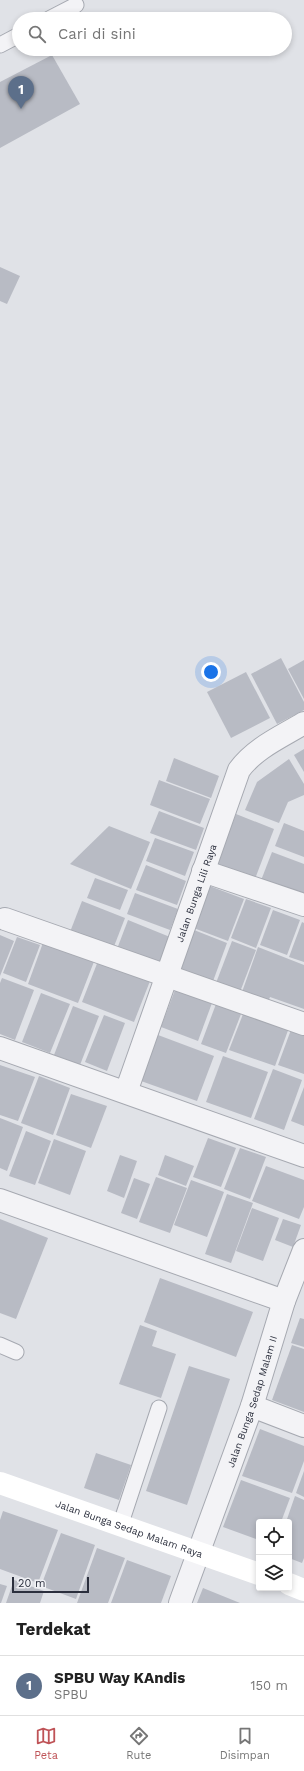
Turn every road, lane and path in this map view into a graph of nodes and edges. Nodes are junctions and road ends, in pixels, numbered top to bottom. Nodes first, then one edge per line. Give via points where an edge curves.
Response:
1 (76, 5) dead end
2 (63, 12) edge
3 (12, 39) edge
4 (0, 45) edge
5 (304, 723) edge
6 (203, 871) junction
7 (304, 905) edge
8 (5, 919) dead end
9 (166, 975) junction
10 (304, 1024) edge
11 (0, 1048) edge
12 (126, 1092) junction
13 (304, 1156) edge
14 (0, 1200) edge
15 (304, 1250) edge
16 (284, 1302) junction
17 (0, 1345) edge
18 (16, 1352) dead end
19 (252, 1406) junction
20 (159, 1408) dead end
21 (304, 1426) edge
22 (0, 1483) edge
23 (120, 1526) junction
24 (199, 1553) junction
25 (256, 1573) edge
26 (292, 1585) edge
27 (304, 1590) edge
28 (180, 1603) edge

1 - 2 lane
3 - 4 lane
5 - 6 street, Jalan Bunga Lili Raya via 257,752 239,770
6 - 7 street
6 - 9 street, Jalan Bunga Lili Raya
8 - 9 street
9 - 10 street
9 - 12 street, Jalan Bunga Lili Raya
11 - 12 street
12 - 13 street
14 - 16 street
15 - 16 street, Jalan Bunga Sedap Malam II
16 - 19 street, Jalan Bunga Sedap Malam II
17 - 18 lane
19 - 21 street
19 - 24 street, Jalan Bunga Sedap Malam II
20 - 23 lane
22 - 23 street, Jalan Bunga Sedap Malam Raya
23 - 24 street, Jalan Bunga Sedap Malam Raya
24 - 25 street, Jalan Bunga Sedap Malam Raya
24 - 28 street, Jalan Bunga Sedap Malam II
26 - 27 street

